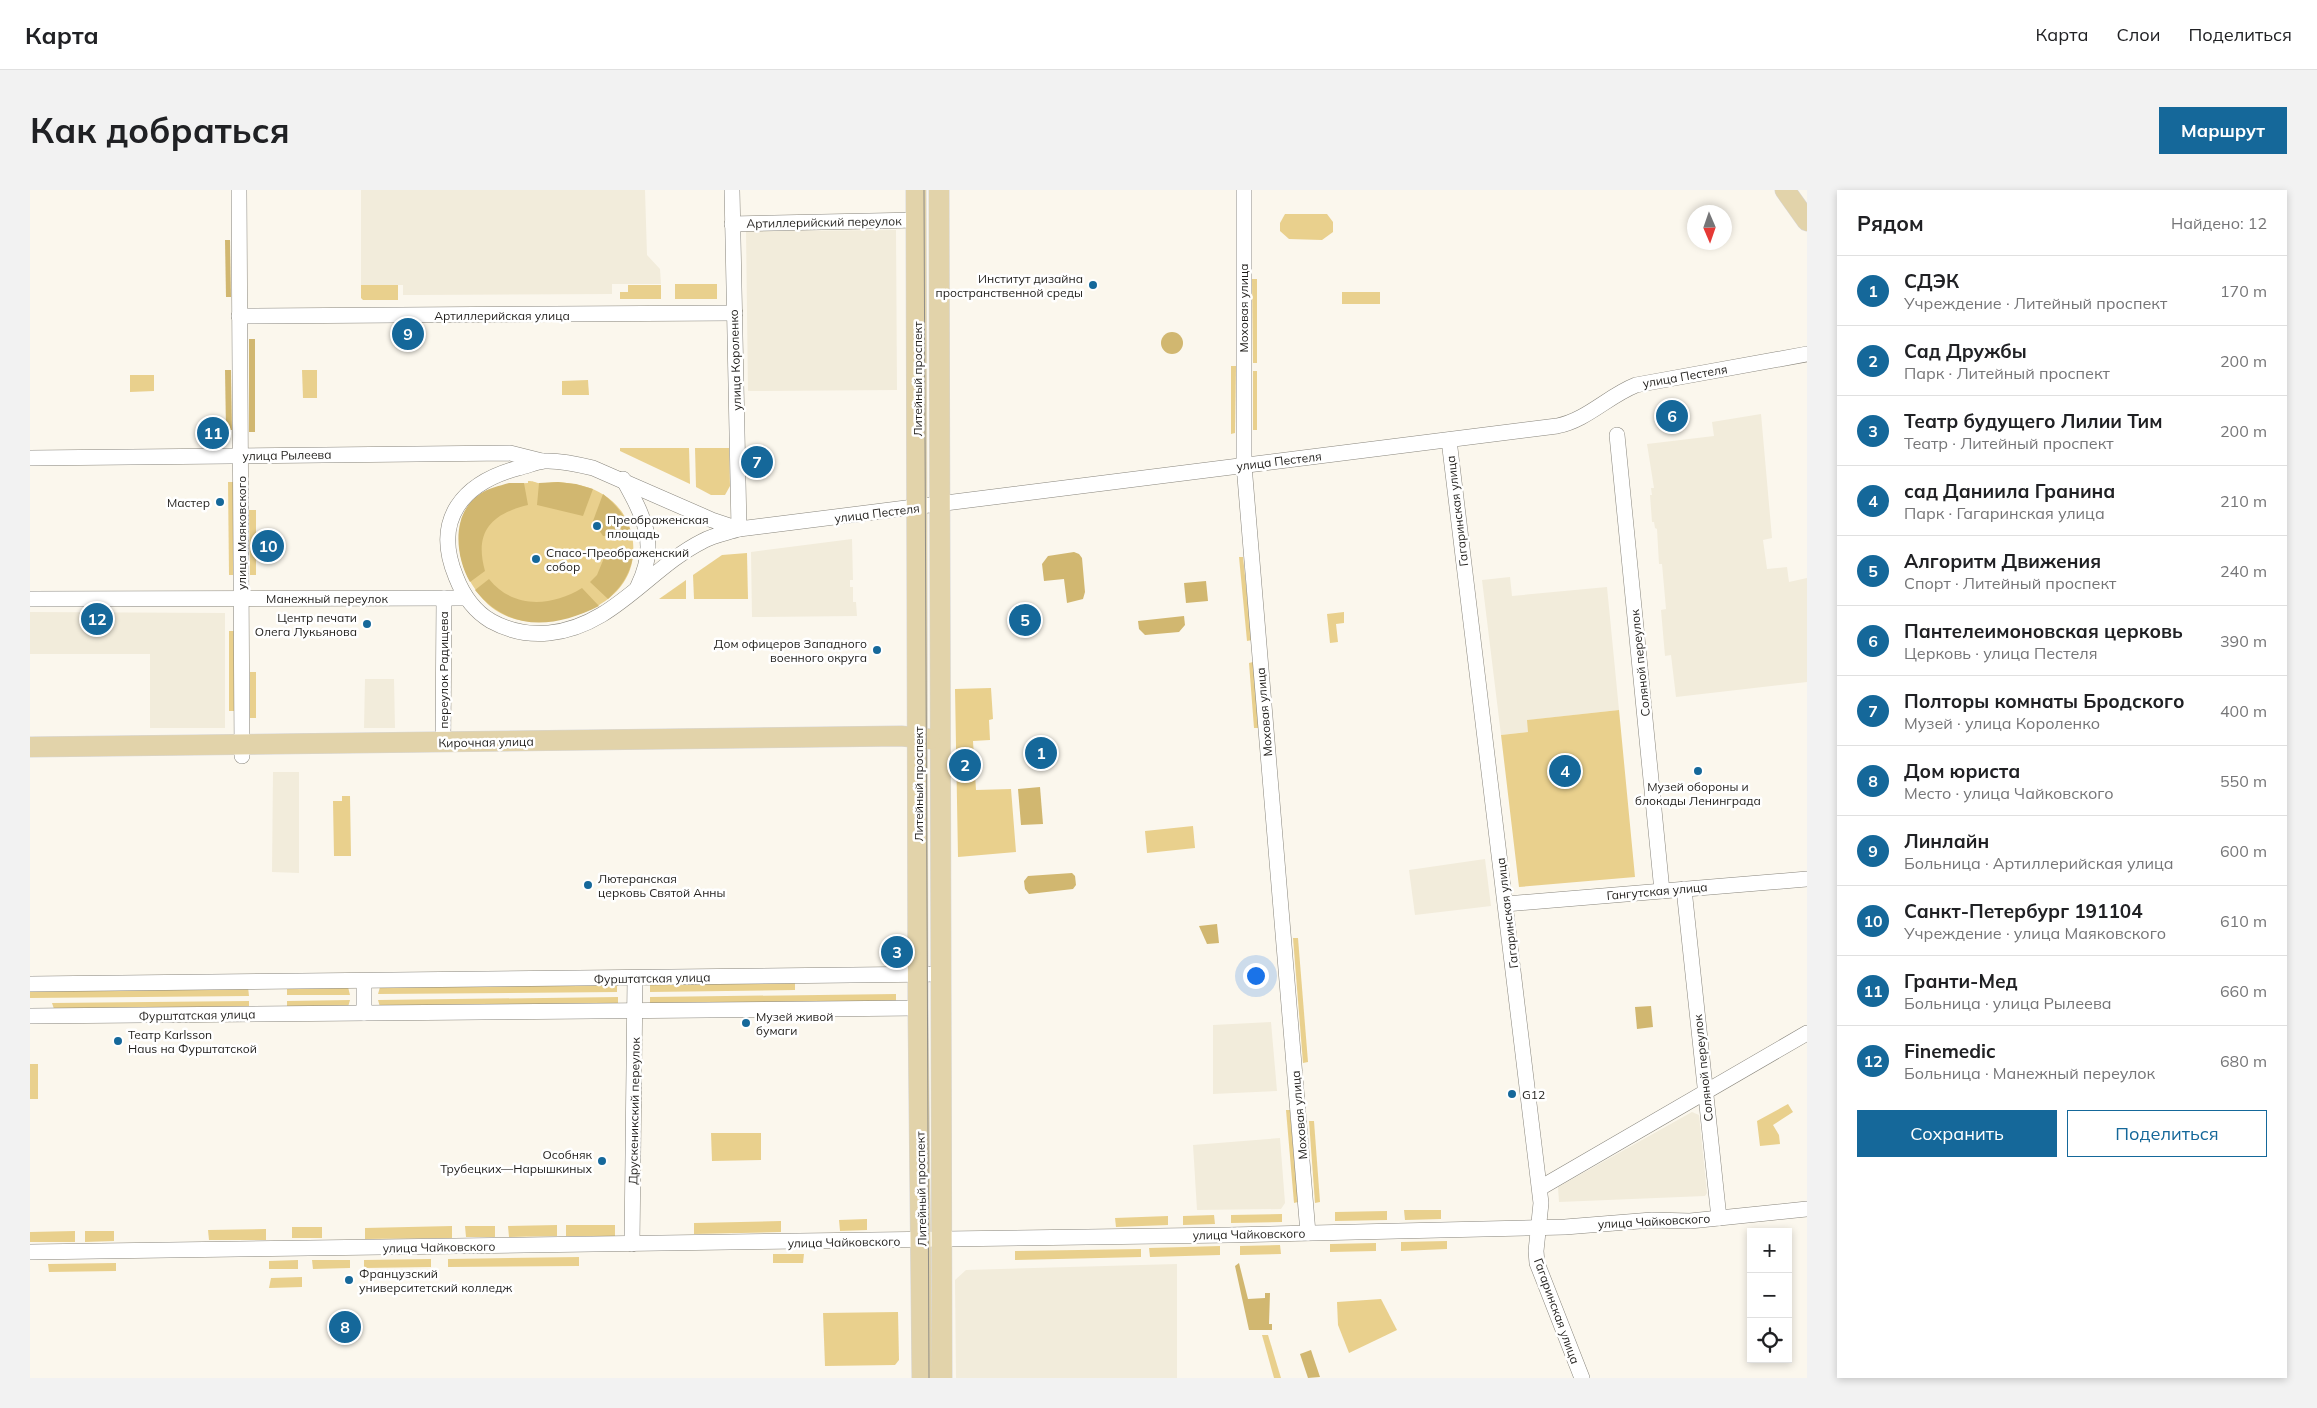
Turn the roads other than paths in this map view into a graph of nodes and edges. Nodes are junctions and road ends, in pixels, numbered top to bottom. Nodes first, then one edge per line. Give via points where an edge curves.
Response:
1 (239, 190) edge
2 (732, 190) edge
3 (916, 190) edge
4 (939, 190) edge
5 (1244, 190) edge
6 (1785, 190) edge
7 (916, 220) junction
8 (1807, 221) edge
9 (732, 224) junction
10 (735, 312) junction
11 (240, 316) junction
12 (1807, 354) edge
13 (1617, 435) dead end
14 (1449, 440) junction
15 (240, 456) junction
16 (30, 458) edge
17 (543, 461) junction
18 (1244, 466) junction
19 (623, 479) junction
20 (939, 505) junction
21 (917, 508) junction
22 (739, 529) junction
23 (637, 588) junction
24 (444, 598) junction
25 (466, 598) junction
26 (30, 599) edge
27 (241, 599) junction
28 (918, 741) junction
29 (941, 741) junction
30 (443, 742) junction
31 (30, 747) edge
32 (242, 750) junction
33 (30, 760) edge
34 (1807, 879) edge
35 (1684, 889) junction
36 (1662, 891) junction
37 (1506, 904) junction
38 (941, 974) junction
39 (918, 975) junction
40 (635, 978) junction
41 (364, 981) junction
42 (30, 984) edge
43 (918, 1008) junction
44 (635, 1010) junction
45 (364, 1013) junction
46 (30, 1016) edge
47 (1807, 1033) edge
48 (1706, 1093) junction
49 (1540, 1188) junction
50 (1807, 1209) edge
51 (1719, 1218) junction
52 (1538, 1227) junction
53 (1308, 1233) junction
54 (942, 1240) junction
55 (922, 1241) junction
56 (632, 1244) junction
57 (30, 1252) edge
58 (922, 1378) edge
59 (942, 1378) edge
60 (1582, 1378) edge

1 - 11 street, улица Маяковского
2 - 9 street, улица Короленко
3 - 7 main road, Литейный проспект
4 - 20 main road, Литейный проспект
5 - 18 street, Моховая улица
6 - 8 main road
7 - 9 street, Артиллерийский переулок
7 - 21 main road, Литейный проспект
9 - 10 street, улица Короленко
10 - 11 street, Артиллерийская улица
10 - 22 street, улица Короленко
11 - 15 street, улица Маяковского
12 - 14 street, улица Пестеля via 1636,385 1573,422
13 - 36 street, Соляной переулок
14 - 18 street, улица Пестеля
14 - 37 street, Гагаринская улица
15 - 16 street, улица Рылеева
15 - 17 street, улица Рылеева via 510,453
15 - 27 street, улица Маяковского
17 - 19 street via 578,464
17 - 25 street via 476,485 462,498 453,514 448,550 451,566
18 - 20 street, улица Пестеля
18 - 53 street, Моховая улица
19 - 22 street
19 - 23 street via 640,511 649,544 646,570
20 - 21 street, улица Пестеля
20 - 29 main road, Литейный проспект
21 - 22 street, улица Пестеля
21 - 28 main road, Литейный проспект
22 - 23 street via 704,540
23 - 25 street via 591,623 542,634 507,629 489,620
24 - 25 street
24 - 27 street, Манежный переулок
24 - 30 street, переулок Радищева
26 - 27 street, Манежный переулок
27 - 32 street, улица Маяковского
28 - 29 main road, Кирочная улица
28 - 30 main road, Кирочная улица
28 - 32 main road, Кирочная улица
28 - 39 main road, Литейный проспект
29 - 38 main road, Литейный проспект
30 - 32 main road, Кирочная улица
31 - 32 main road, Кирочная улица
32 - 33 main road, Кирочная улица
34 - 35 street, Гангутская улица
35 - 36 street, Гангутская улица
35 - 48 street, Соляной переулок
36 - 37 street, Гангутская улица
37 - 49 street, Гагаринская улица
38 - 39 street, Фурштатская улица
38 - 54 main road, Литейный проспект
39 - 40 street, Фурштатская улица
39 - 43 main road, Литейный проспект
40 - 41 street, Фурштатская улица
40 - 44 street, Друскеникский переулок
41 - 42 street, Фурштатская улица
41 - 45 street
43 - 44 street, Фурштатская улица
43 - 55 main road, Литейный проспект
44 - 45 street, Фурштатская улица
44 - 56 street, Друскеникский переулок
45 - 46 street, Фурштатская улица
47 - 48 street
48 - 49 street
48 - 51 street, Соляной переулок
49 - 52 street, Гагаринская улица via 1542,1204
50 - 51 street, улица Чайковского
51 - 52 street, улица Чайковского
52 - 53 street, улица Чайковского
52 - 60 street, Гагаринская улица via 1538,1263
53 - 54 street, улица Чайковского
54 - 55 street, улица Чайковского
54 - 59 main road, Литейный проспект
55 - 56 street, улица Чайковского
55 - 58 main road, Литейный проспект
56 - 57 street, улица Чайковского

